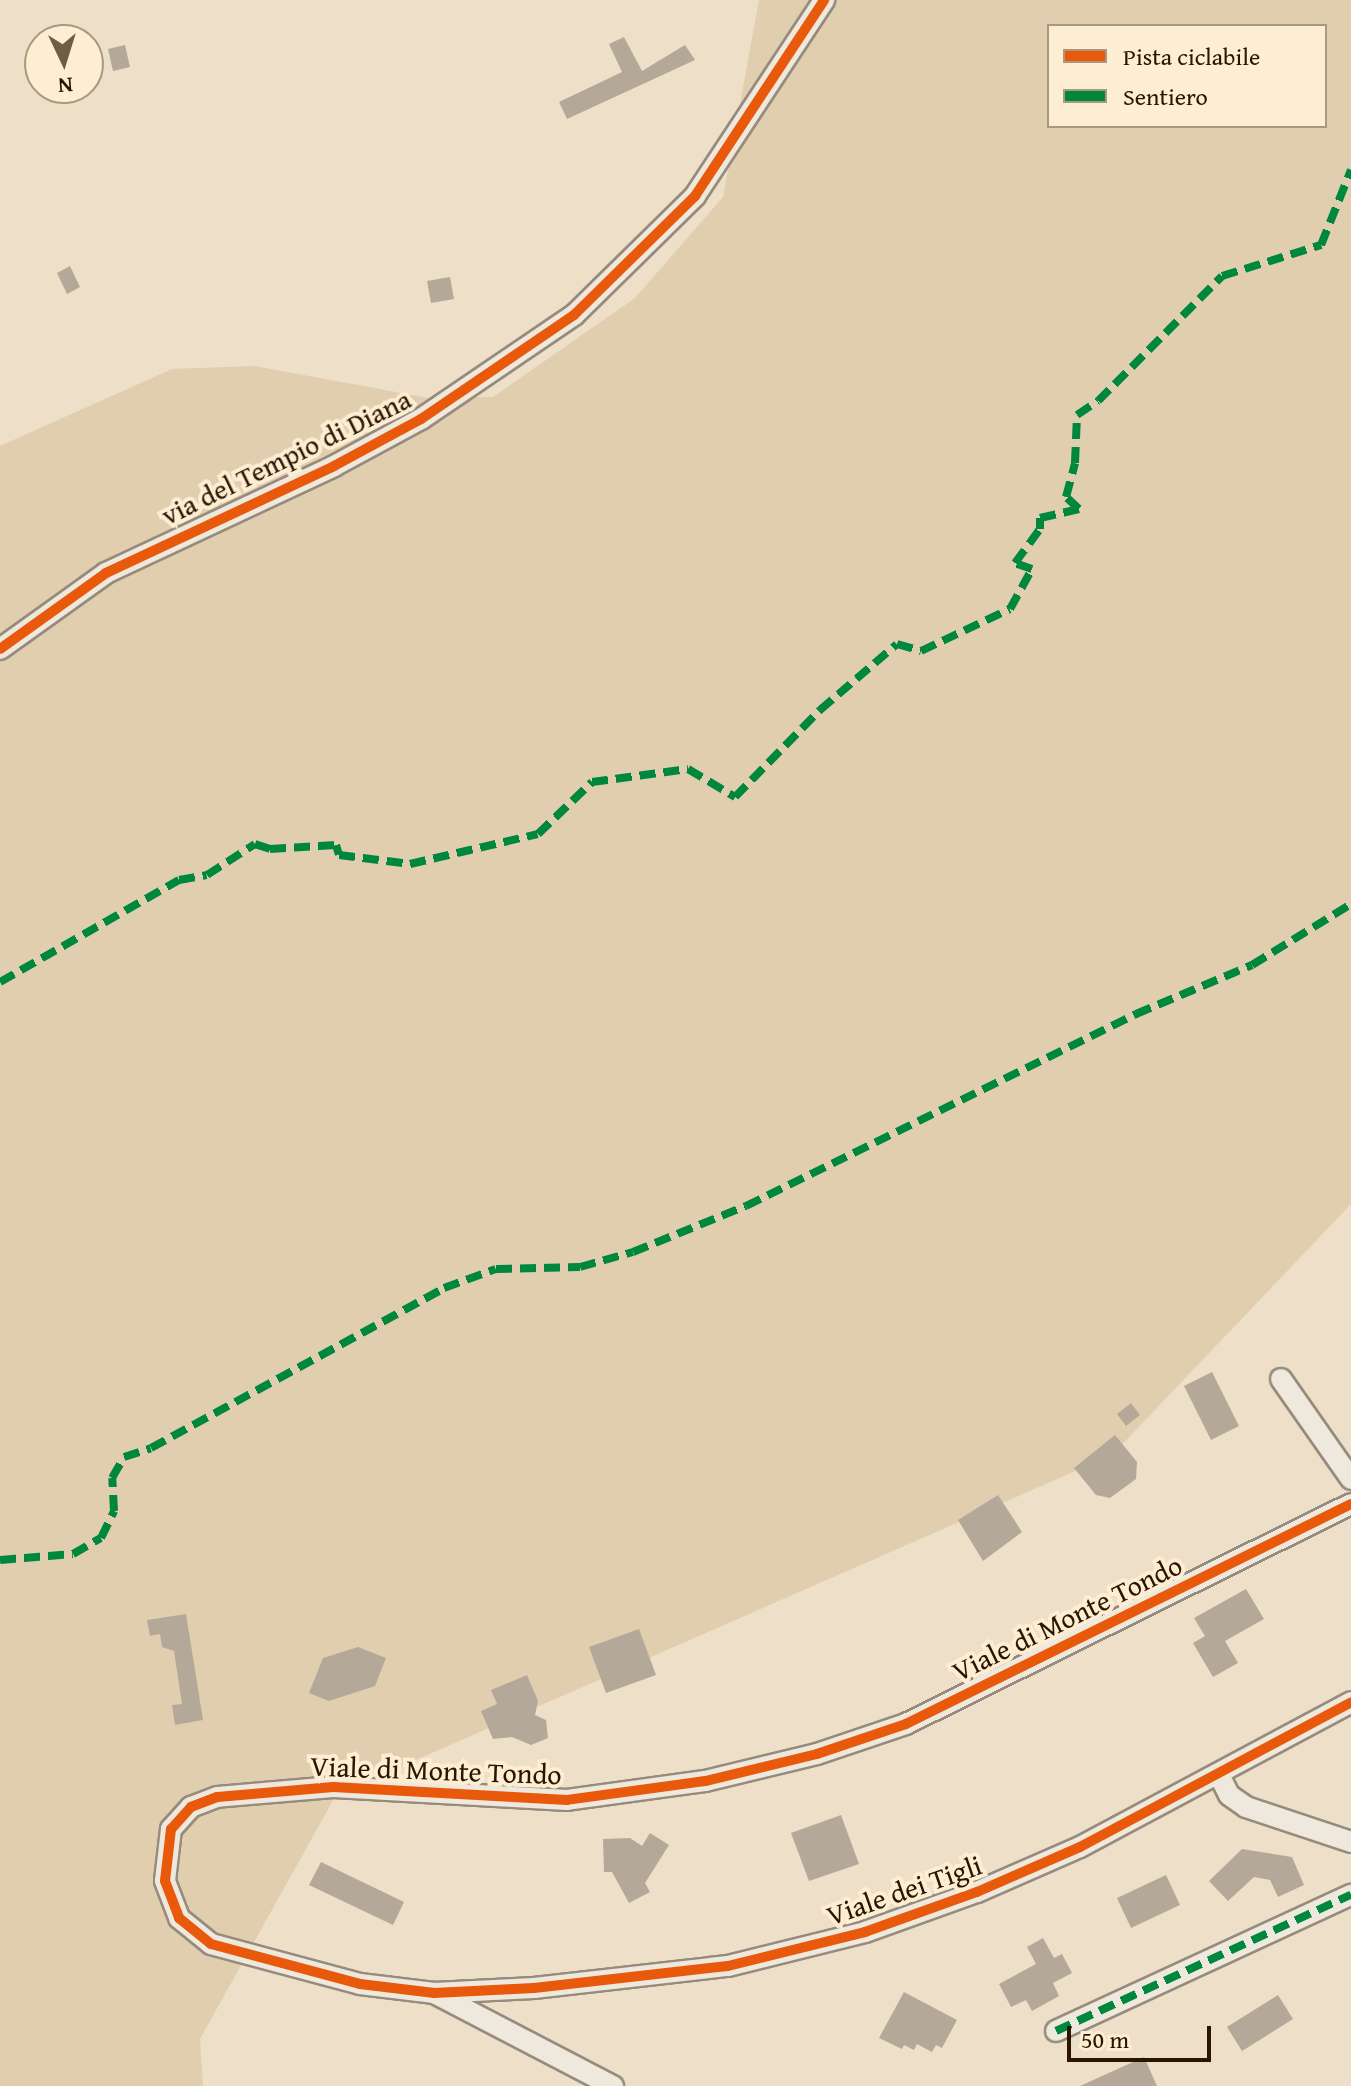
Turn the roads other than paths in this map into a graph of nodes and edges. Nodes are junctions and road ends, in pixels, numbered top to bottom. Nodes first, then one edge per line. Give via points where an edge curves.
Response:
1 (824, 0) edge
2 (0, 649) edge
3 (1281, 1379) dead end
4 (1351, 1479) edge
5 (1351, 1504) edge
6 (1351, 1702) edge
7 (1219, 1775) junction
8 (1351, 1842) edge
9 (1351, 1895) edge
10 (434, 1993) junction
11 (1056, 2031) dead end
12 (613, 2086) edge

1 - 2 street, via del Tempio di Diana via 695,196 574,315 411,424 106,573
3 - 4 street
5 - 10 street, Viale di Monte Tondo via 906,1724 790,1762 691,1784 567,1800 333,1787 227,1795 196,1804 171,1829 163,1868 168,1895 186,1927 203,1939 307,1973
6 - 7 street, Viale dei Tigli
7 - 8 street via 1229,1795 1246,1807
7 - 10 street, Viale dei Tigli via 1080,1847 977,1892 826,1943 728,1966 534,1988
9 - 11 street
10 - 12 street

